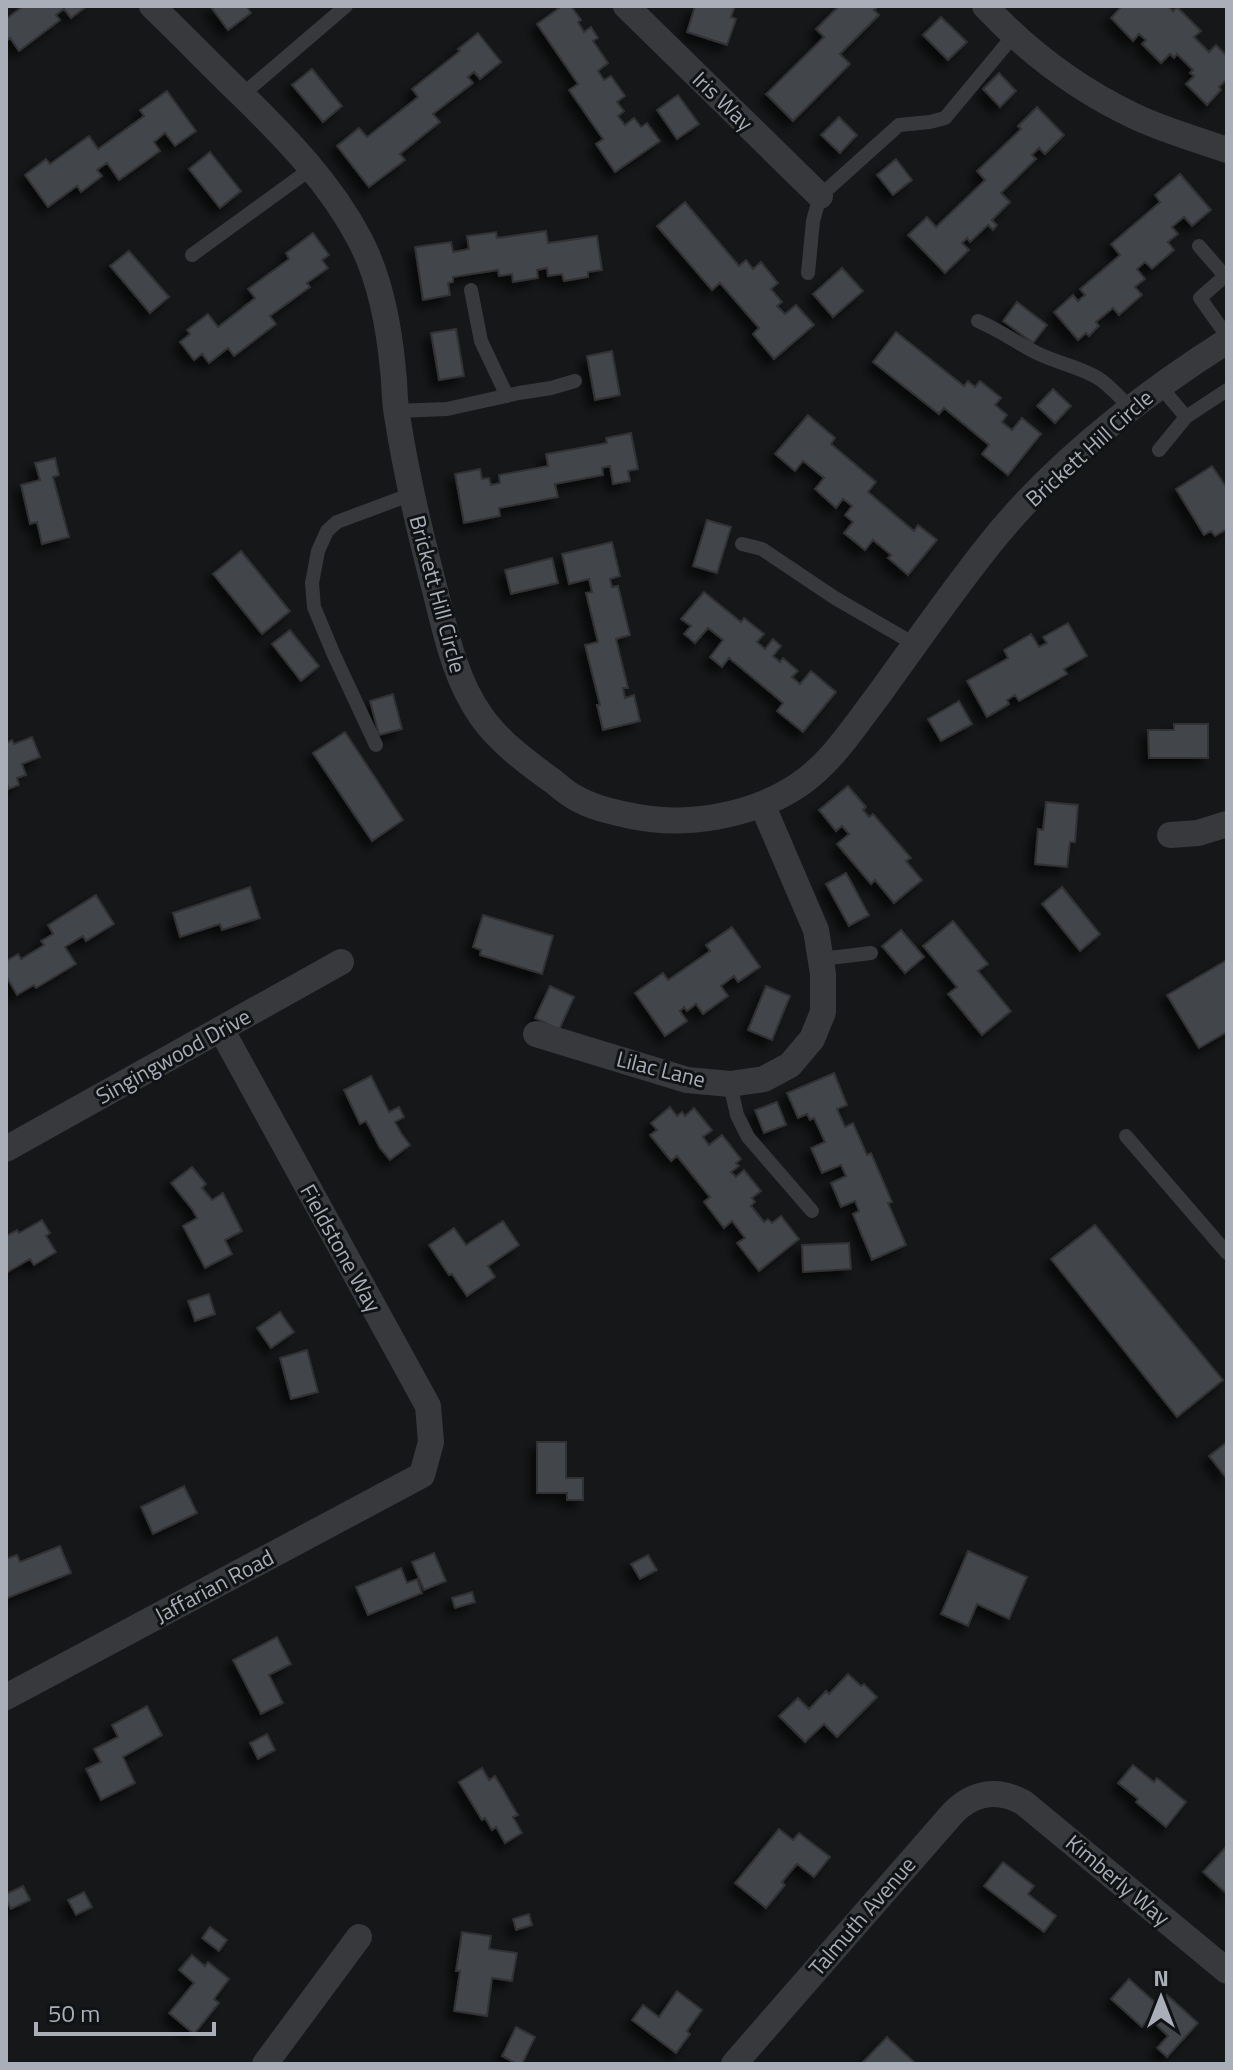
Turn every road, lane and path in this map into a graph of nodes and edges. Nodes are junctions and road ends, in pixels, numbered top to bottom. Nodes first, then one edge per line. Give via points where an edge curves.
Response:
1 (152, 6) edge
2 (346, 6) edge
3 (626, 6) edge
4 (985, 6) edge
5 (1014, 35) junction
6 (242, 95) junction
7 (1227, 150) edge
8 (312, 168) junction
9 (820, 196) junction
10 (1199, 246) dead end
11 (192, 255) dead end
12 (808, 273) dead end
13 (471, 290) dead end
14 (978, 321) dead end
15 (1227, 338) edge
16 (575, 381) dead end
17 (1160, 386) junction
18 (1227, 390) edge
19 (507, 396) junction
20 (1130, 408) junction
21 (396, 411) junction
22 (1186, 417) junction
23 (1159, 450) dead end
24 (412, 494) junction
25 (742, 544) dead end
26 (916, 645) junction
27 (376, 745) dead end
28 (762, 804) junction
29 (1227, 824) edge
30 (1170, 835) dead end
31 (871, 953) dead end
32 (821, 959) junction
33 (341, 962) dead end
34 (221, 1029) junction
35 (536, 1034) dead end
36 (730, 1084) junction
37 (1126, 1136) dead end
38 (6, 1149) edge
39 (812, 1211) dead end
40 (1227, 1253) edge
41 (422, 1475) joint
42 (6, 1697) edge
43 (1005, 1795) joint
44 (359, 1937) dead end
45 (1227, 1971) edge
46 (265, 2064) edge
47 (734, 2064) edge

1 - 6 street, Brickett Hill Circle
2 - 6 lane
3 - 9 street, Iris Way
4 - 5 street
5 - 7 street via 1043,62 1103,100
5 - 9 lane via 945,118 899,125
6 - 8 street, Brickett Hill Circle
8 - 11 lane
8 - 21 street, Brickett Hill Circle via 360,240 374,273 384,308
9 - 12 lane
10 - 15 lane via 1225,276 1200,298
13 - 19 lane via 481,341
14 - 20 lane via 1099,379
15 - 17 street, Brickett Hill Circle
16 - 19 lane
17 - 20 street, Brickett Hill Circle
17 - 22 lane
18 - 22 lane
19 - 21 lane via 447,409
20 - 26 street, Brickett Hill Circle via 1014,516
21 - 24 street, Brickett Hill Circle
22 - 23 lane
24 - 27 lane via 337,522 318,551 312,583 314,607
24 - 28 street, Brickett Hill Circle via 464,688 501,738 575,798 607,810 673,820 732,814
25 - 26 lane via 762,549
26 - 28 street, Brickett Hill Circle via 834,754 800,784
28 - 32 street, Lilac Lane via 816,930
29 - 30 street
31 - 32 lane
32 - 36 street, Lilac Lane via 823,1012 812,1039 790,1065 764,1079
33 - 34 street, Singingwood Drive
34 - 38 street, Singingwood Drive
34 - 41 street, Fieldstone Way via 428,1406 431,1442
35 - 36 street, Lilac Lane via 687,1080
36 - 39 lane via 748,1137
37 - 40 lane
41 - 42 street, Jaffarian Road
43 - 45 street, Kimberly Way via 1024,1803
43 - 47 street, Talmuth Avenue via 979,1795 958,1807
44 - 46 street

